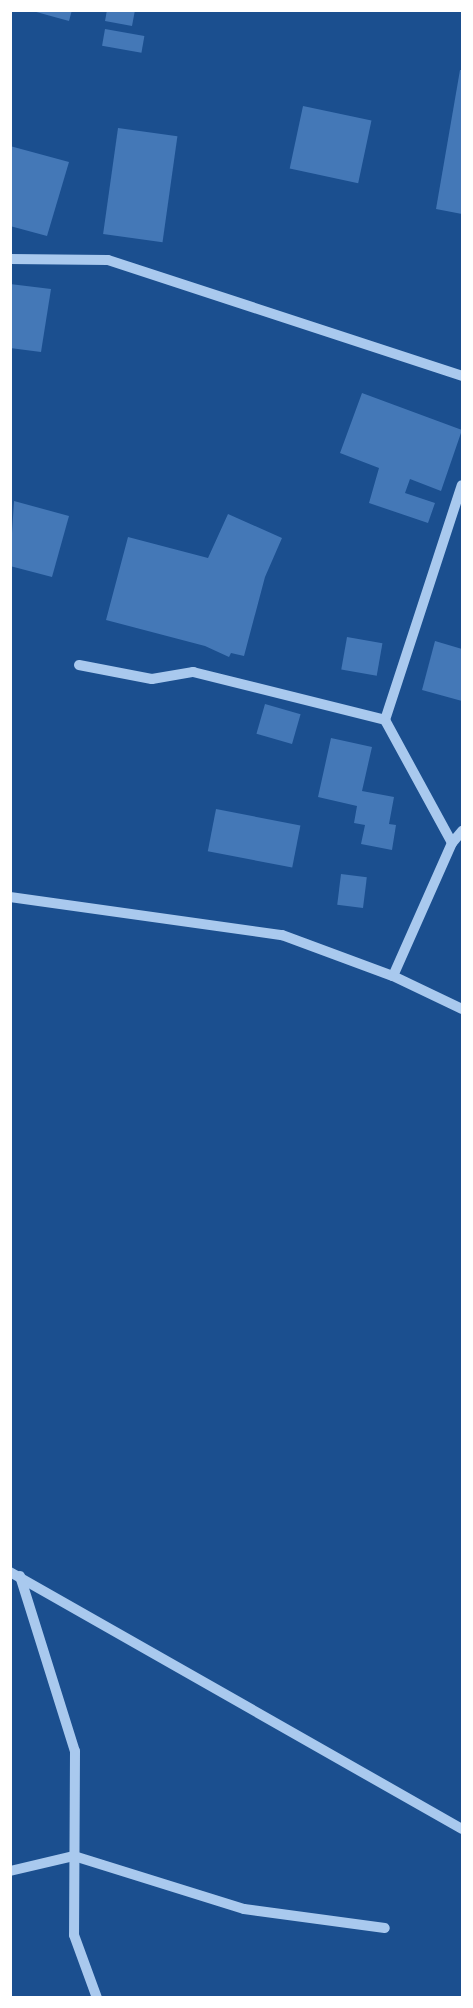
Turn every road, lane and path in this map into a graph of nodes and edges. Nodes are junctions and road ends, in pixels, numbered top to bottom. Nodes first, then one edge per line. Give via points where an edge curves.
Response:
1 (10, 259) edge
2 (462, 376) edge
3 (462, 485) edge
4 (79, 665) dead end
5 (385, 720) junction
6 (462, 831) edge
7 (452, 843) junction
8 (10, 897) edge
9 (393, 976) junction
10 (462, 1009) edge
11 (15, 1574) edge
12 (462, 1829) edge
13 (74, 1856) junction
14 (10, 1871) edge
15 (385, 1928) dead end
16 (96, 1998) edge

1 - 2 street via 108,261
3 - 5 street
4 - 5 street via 152,679 193,672
5 - 7 street
6 - 7 street
7 - 9 street
8 - 9 street via 282,935
9 - 10 street
11 - 12 street
11 - 13 street via 75,1751
13 - 14 street
13 - 15 street via 244,1909
13 - 16 street via 74,1935

